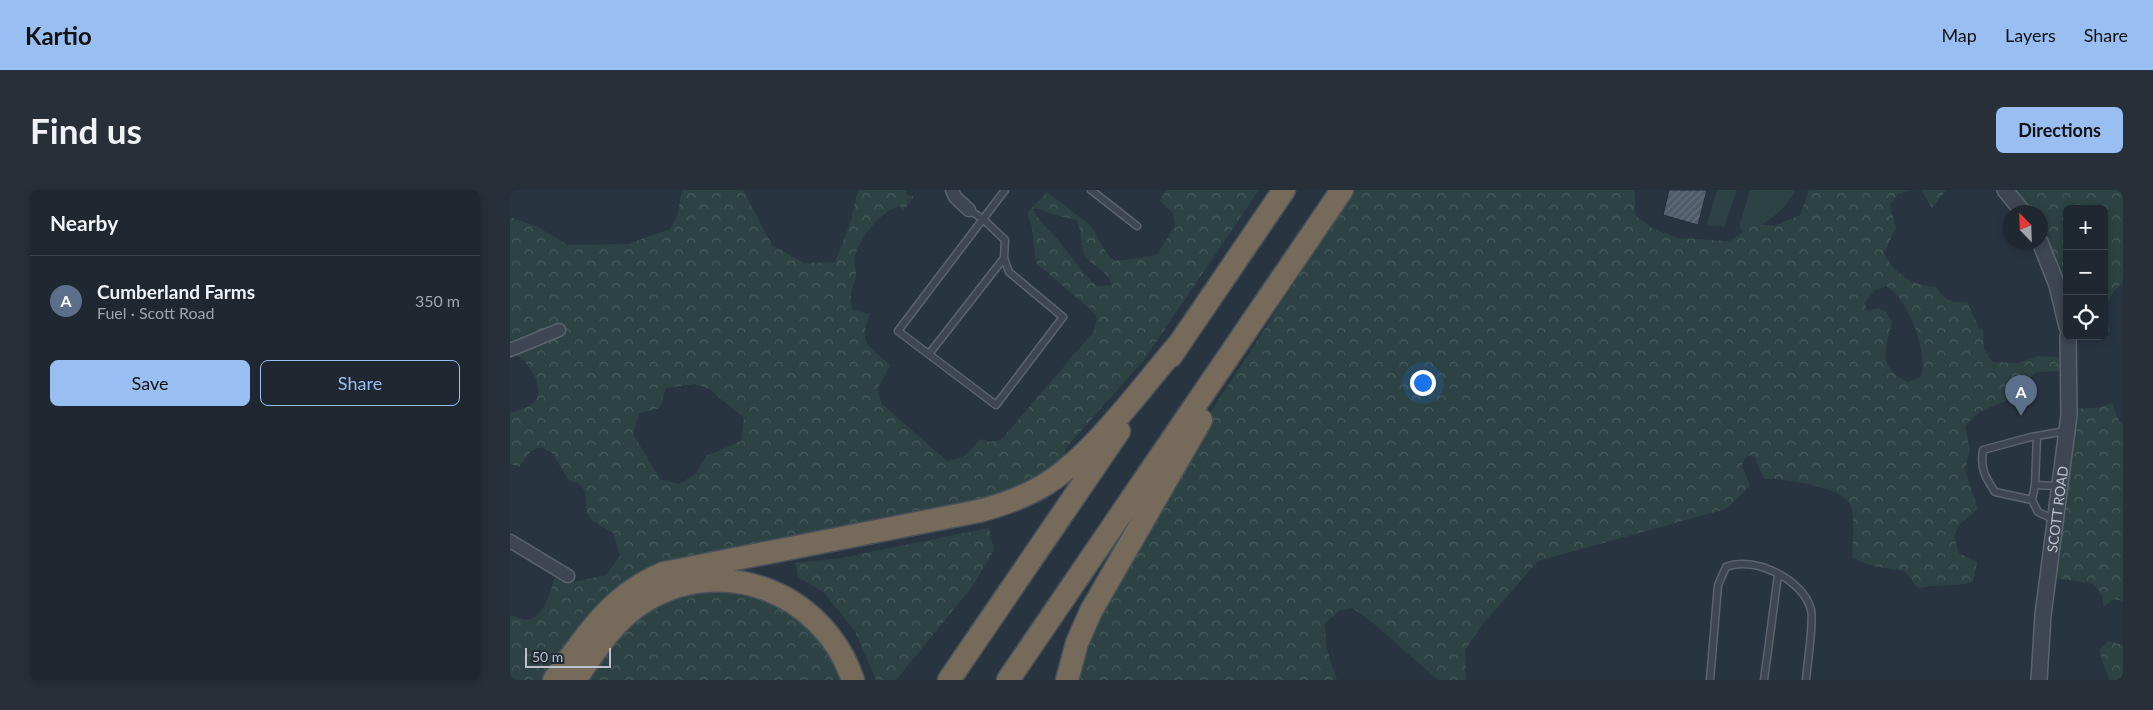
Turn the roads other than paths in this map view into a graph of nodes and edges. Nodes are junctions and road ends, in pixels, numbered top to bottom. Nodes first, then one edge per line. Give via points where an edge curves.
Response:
1 (952, 190) edge
2 (1005, 190) edge
3 (1091, 190) edge
4 (1284, 190) edge
5 (1342, 190) edge
6 (2005, 190) edge
7 (2017, 205) edge
8 (969, 210) joint
9 (983, 219) junction
10 (1137, 226) dead end
11 (2043, 250) edge
12 (1004, 258) junction
13 (2063, 310) edge
14 (1257, 316) junction
15 (559, 330) dead end
16 (2068, 340) edge
17 (1179, 344) junction
18 (510, 350) edge
19 (929, 354) junction
20 (2067, 431) junction
21 (2037, 436) junction
22 (2036, 485) junction
23 (2060, 486) junction
24 (2032, 500) junction
25 (2056, 520) junction
26 (510, 541) edge
27 (1778, 575) junction
28 (568, 576) dead end
29 (554, 680) edge
30 (576, 680) edge
31 (853, 680) edge
32 (949, 680) edge
33 (1008, 680) edge
34 (1067, 680) edge
35 (1710, 680) edge
36 (1764, 680) edge
37 (1806, 680) edge
38 (2039, 680) edge

1 - 8 street
2 - 9 lane
3 - 10 lane
4 - 17 highway
5 - 14 highway
6 - 7 street
8 - 9 lane
9 - 12 lane via 1005,240
9 - 19 lane via 898,331
11 - 13 street
12 - 19 lane
12 - 19 lane via 1009,272 1063,317 996,405
14 - 33 highway
14 - 34 highway via 1091,612 1077,643
15 - 18 street
16 - 20 street, SCOTT ROAD
17 - 29 highway via 1084,453 1059,475 1032,492 979,511 664,573 630,591 608,609
17 - 32 highway
20 - 21 lane
20 - 23 street, SCOTT ROAD
21 - 22 lane
21 - 24 lane via 1983,450 1981,462 1984,476 1995,492
22 - 23 lane
22 - 24 lane
23 - 25 street, SCOTT ROAD
24 - 25 lane via 2038,512
25 - 38 street, SCOTT ROAD via 2043,615
26 - 28 street
27 - 35 lane via 1760,565 1735,563 1726,566 1718,585
27 - 36 lane
27 - 37 lane via 1799,589 1811,610
30 - 31 highway via 612,629 639,605 671,589 716,580 736,581 761,588 800,607 833,638

